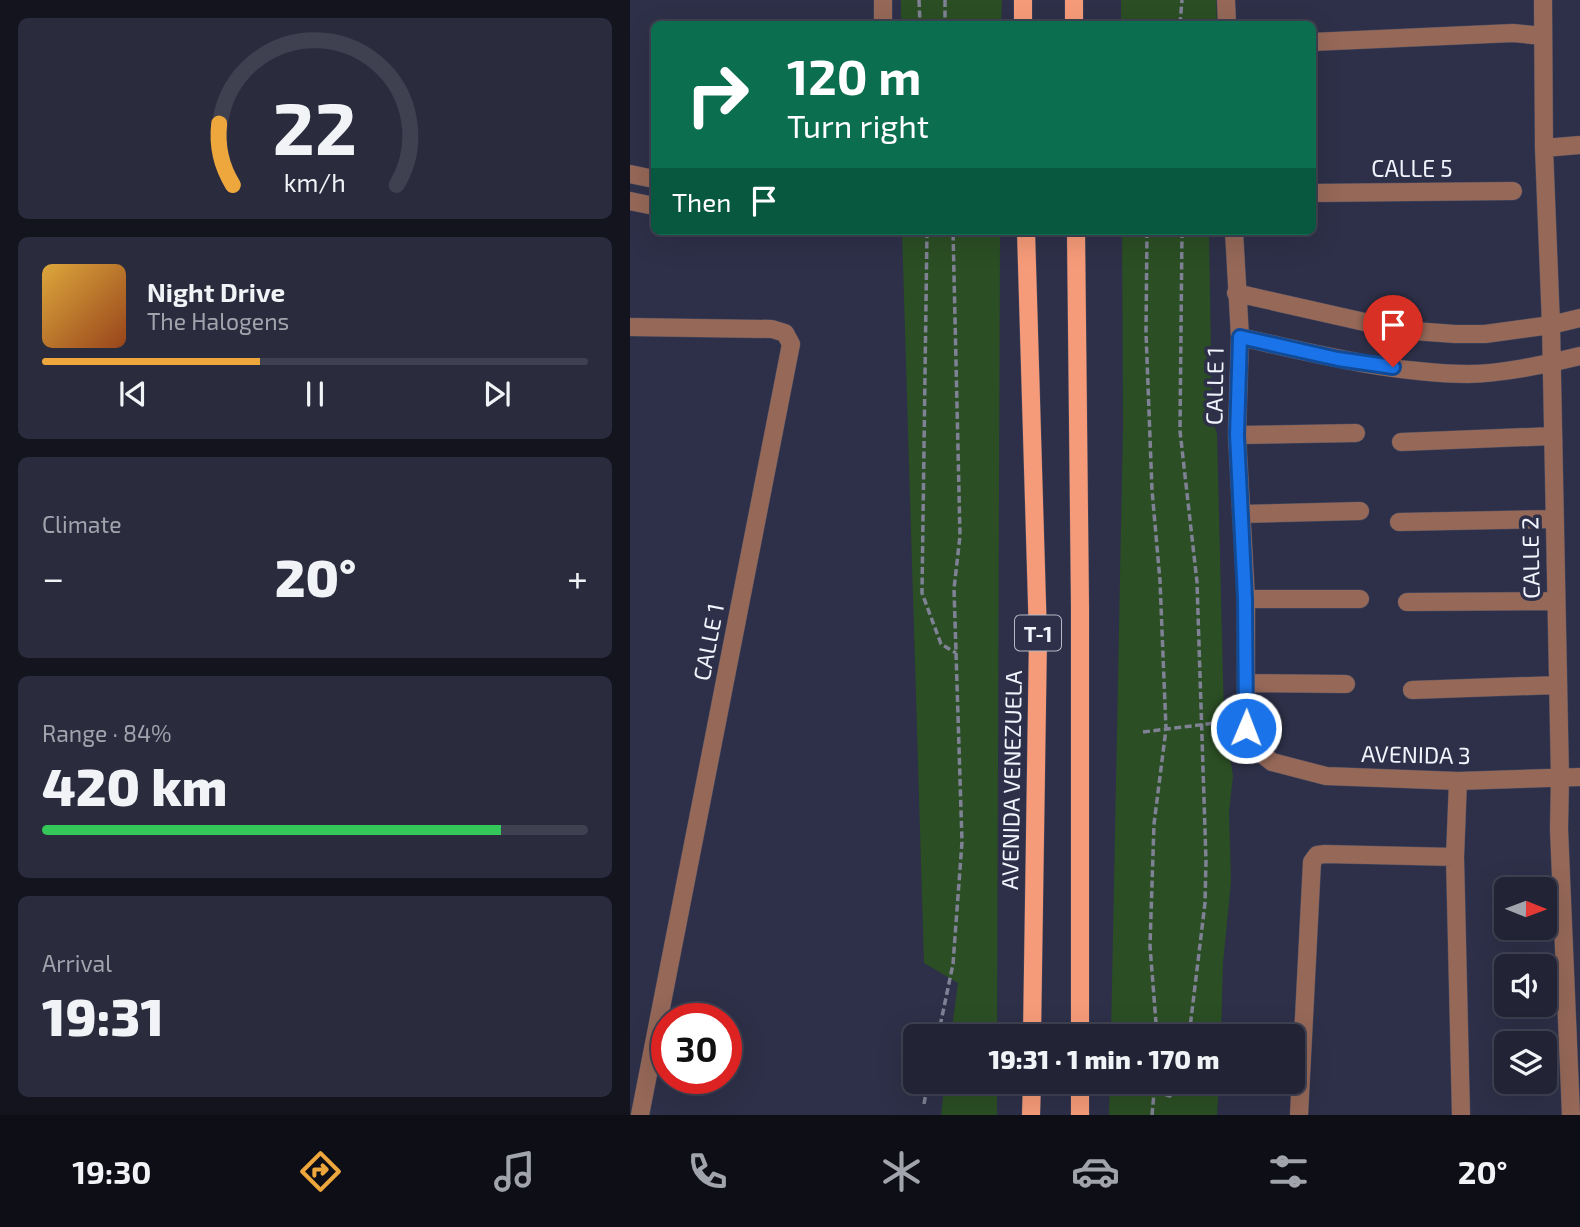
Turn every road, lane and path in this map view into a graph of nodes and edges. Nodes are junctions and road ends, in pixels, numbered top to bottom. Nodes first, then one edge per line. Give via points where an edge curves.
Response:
1 (883, 0) edge
2 (919, 0) edge
3 (944, 0) edge
4 (1023, 0) edge
5 (1074, 0) edge
6 (1182, 0) edge
7 (1226, 0) edge
8 (1543, 0) edge
9 (883, 21) edge
10 (920, 21) edge
11 (946, 21) edge
12 (1023, 21) edge
13 (1074, 21) edge
14 (1180, 21) edge
15 (1227, 21) edge
16 (1544, 36) junction
17 (1316, 42) edge
18 (1580, 145) edge
19 (1544, 148) junction
20 (630, 174) edge
21 (651, 178) edge
22 (1513, 191) dead end
23 (1316, 193) edge
24 (630, 201) edge
25 (651, 205) edge
26 (927, 235) edge
27 (953, 235) edge
28 (1026, 235) edge
29 (1076, 235) edge
30 (1147, 235) edge
31 (1182, 235) edge
32 (1234, 235) edge
33 (1236, 293) junction
34 (1580, 318) edge
35 (1551, 325) junction
36 (630, 327) edge
37 (1240, 337) junction
38 (1580, 356) edge
39 (1552, 363) junction
40 (1356, 433) dead end
41 (1237, 435) junction
42 (1553, 436) junction
43 (1401, 442) dead end
44 (1360, 511) dead end
45 (1241, 513) junction
46 (1553, 519) junction
47 (1399, 522) dead end
48 (1245, 599) junction
49 (1360, 599) dead end
50 (1555, 601) junction
51 (1407, 602) dead end
52 (956, 653) junction
53 (1247, 683) junction
54 (1346, 684) dead end
55 (1557, 685) junction
56 (1412, 690) dead end
57 (1223, 722) dead end
58 (1201, 724) junction
59 (1166, 729) junction
60 (1143, 732) dead end
61 (1256, 751) joint
62 (1580, 777) edge
63 (1560, 778) junction
64 (1458, 780) junction
65 (1455, 858) junction
66 (940, 1024) edge
67 (1032, 1024) edge
68 (1080, 1024) edge
69 (1156, 1024) edge
70 (1190, 1024) edge
71 (926, 1094) edge
72 (1032, 1094) edge
73 (1080, 1094) edge
74 (1154, 1094) edge
75 (924, 1104) dead end
76 (640, 1115) edge
77 (1031, 1115) edge
78 (1080, 1115) edge
79 (1152, 1115) edge
80 (1299, 1115) edge
81 (1461, 1115) edge
82 (1571, 1115) edge

1 - 9 street
2 - 10 path
3 - 11 path
4 - 12 main road
5 - 13 main road
6 - 14 path
7 - 15 street
8 - 16 street, CALLE 2
16 - 17 street via 1513,33
16 - 19 street, CALLE 2
18 - 19 street
19 - 35 street, CALLE 2
20 - 21 street
22 - 23 street, CALLE 5
24 - 25 street
26 - 52 path via 922,593 942,644
27 - 52 path via 960,536 954,589
28 - 67 main road, AVENIDA VENEZUELA / T-1 via 1038,637
29 - 68 main road, T-1
30 - 59 path via 1152,490
31 - 58 path via 1180,431 1197,582
32 - 33 street, CALLE 1
33 - 35 street via 1400,330 1485,334
33 - 37 street, CALLE 1
34 - 35 street
35 - 39 street, CALLE 2
36 - 76 street, CALLE 1 via 772,329 785,333 791,344
37 - 39 street via 1338,359 1428,372 1471,374
37 - 41 street, CALLE 1
38 - 39 street
39 - 42 street, CALLE 2
40 - 41 street
41 - 45 street, CALLE 1
42 - 43 street
42 - 46 street, CALLE 2
44 - 45 street
45 - 48 street, CALLE 1
46 - 47 street
46 - 50 street, CALLE 2
48 - 49 street
48 - 53 street, CALLE 1
50 - 51 street
50 - 55 street, CALLE 2
52 - 66 path via 962,842 953,964
53 - 54 street
53 - 61 street, CALLE 1 via 1246,728
55 - 56 street
55 - 63 street, CALLE 2
57 - 58 path
58 - 59 path
58 - 70 path via 1206,875
59 - 60 path
59 - 69 path via 1154,824 1150,946
61 - 64 street, AVENIDA 3 via 1272,762 1326,776
62 - 63 street, AVENIDA 3
63 - 64 street, AVENIDA 3
63 - 82 street, CALLE 2
64 - 65 street
65 - 80 street via 1325,854 1312,862
65 - 81 street
71 - 75 path
72 - 77 main road
73 - 78 main road
74 - 79 path

